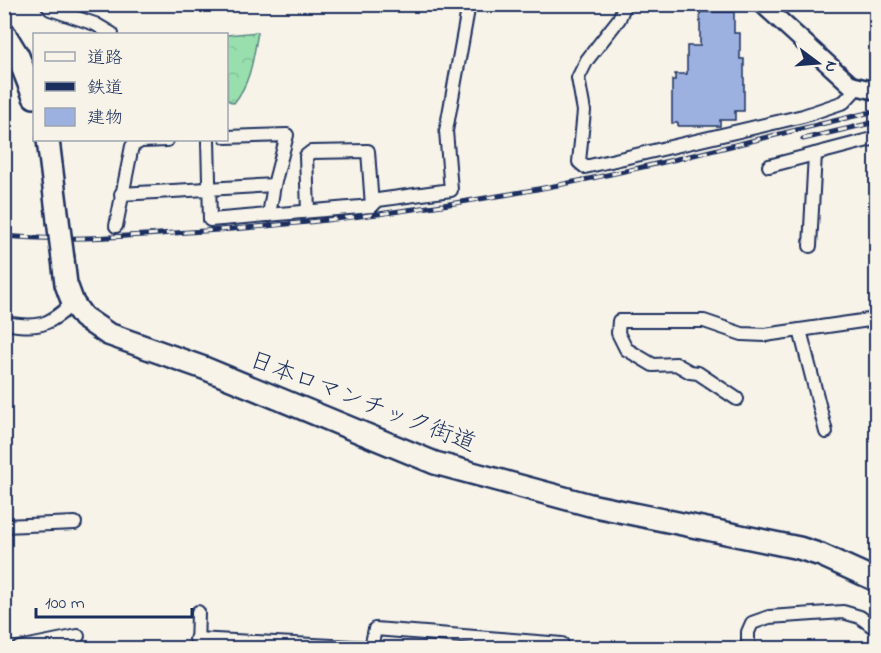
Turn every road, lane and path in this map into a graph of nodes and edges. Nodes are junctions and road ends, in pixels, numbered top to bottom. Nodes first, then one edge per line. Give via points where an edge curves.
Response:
1 (47, 4) edge
2 (469, 4) edge
3 (625, 4) edge
4 (762, 4) edge
5 (110, 33) edge
6 (7, 44) edge
7 (857, 88) junction
8 (876, 91) edge
9 (33, 95) edge
10 (228, 137) edge
11 (876, 138) edge
12 (48, 141) edge
13 (139, 141) edge
14 (208, 141) edge
15 (815, 154) junction
16 (769, 166) dead end
17 (274, 185) junction
18 (209, 188) junction
19 (121, 194) junction
20 (372, 206) junction
21 (308, 211) junction
22 (269, 215) junction
23 (116, 226) dead end
24 (810, 246) dead end
25 (74, 303) junction
26 (876, 319) edge
27 (4, 323) edge
28 (800, 330) junction
29 (737, 399) dead end
30 (826, 432) dead end
31 (75, 523) dead end
32 (4, 526) edge
33 (876, 580) edge
34 (198, 612) dead end
35 (876, 629) edge
36 (78, 636) dead end
37 (196, 644) edge
38 (19, 648) edge
39 (371, 648) edge
40 (562, 648) edge
41 (748, 648) edge

1 - 5 street via 50,9
2 - 20 street via 446,131 451,190 378,200
3 - 7 street via 578,78 584,111 579,162 585,167 803,116 844,102
4 - 7 street via 850,86
6 - 9 highway
7 - 8 street
10 - 17 street via 287,135
11 - 15 street
12 - 25 highway, 日本ロマンチック街道, bridge via 66,284
13 - 19 street via 132,146
14 - 18 street
15 - 16 street
15 - 24 street
17 - 18 street
17 - 22 street
18 - 19 street
18 - 22 street via 210,220
19 - 23 street
20 - 21 street
20 - 21 street via 368,151 311,152 306,156
21 - 22 street
25 - 27 street via 43,325
25 - 33 highway, 日本ロマンチック街道 via 83,316 108,334 204,368 435,463 590,505 799,548
26 - 28 street
28 - 29 street via 742,334 704,321 619,321 618,333 626,349 653,365 676,364 698,373
28 - 30 street
31 - 32 street
34 - 37 street
35 - 41 street via 851,613 769,617 752,623
36 - 38 street
37 - 39 street
39 - 40 street via 375,629 562,644

